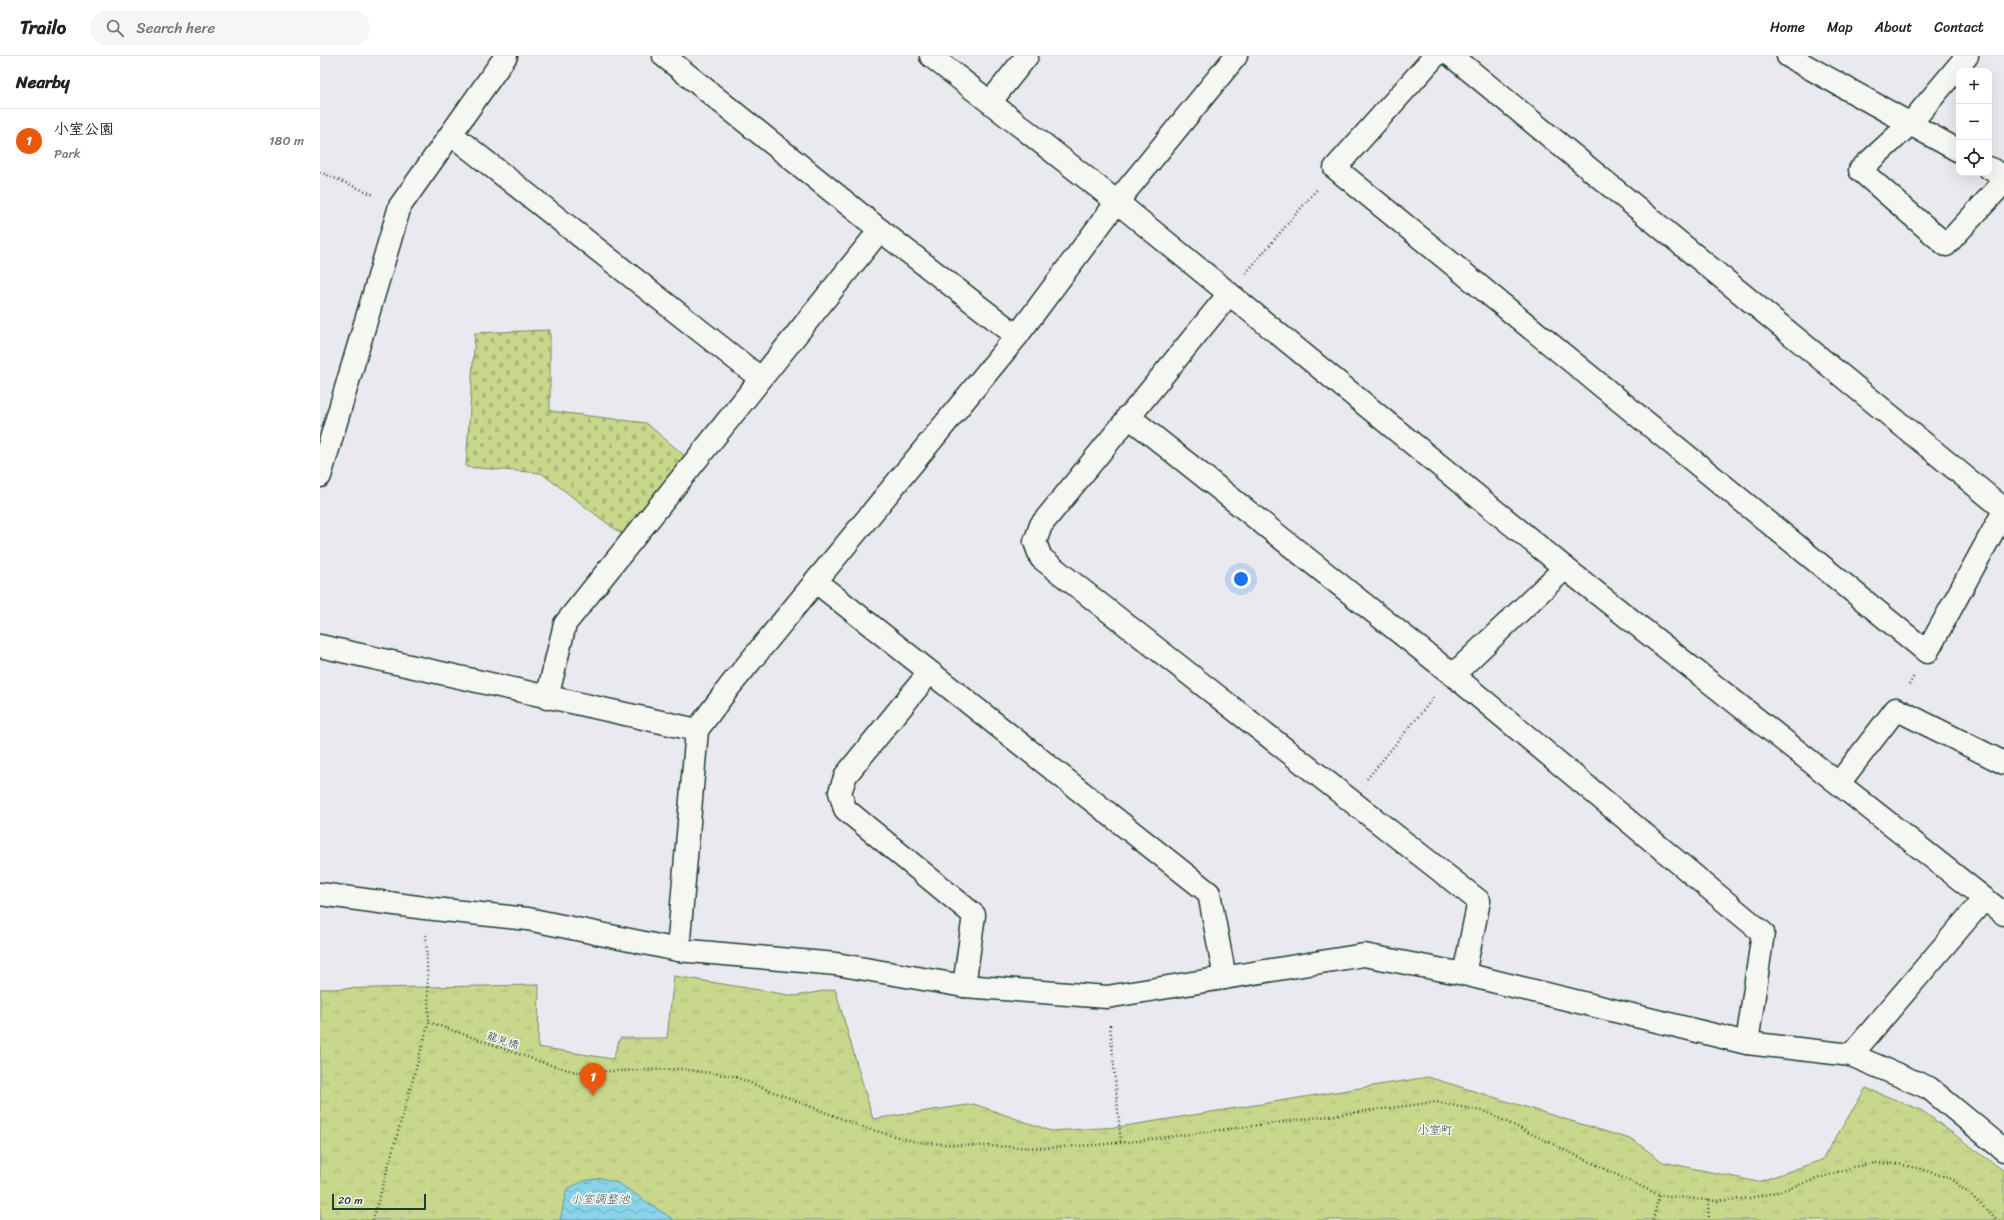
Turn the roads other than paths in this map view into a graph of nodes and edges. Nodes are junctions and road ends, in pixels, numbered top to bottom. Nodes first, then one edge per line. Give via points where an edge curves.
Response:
1 (506, 56) edge
2 (664, 56) edge
3 (931, 56) edge
4 (1027, 56) edge
5 (1236, 56) edge
6 (1435, 56) edge
7 (1452, 56) edge
8 (1788, 56) edge
9 (1967, 56) edge
10 (991, 101) junction
11 (1910, 124) junction
12 (451, 134) junction
13 (1956, 149) edge
14 (1992, 170) edge
15 (2004, 176) edge
16 (2004, 182) edge
17 (1117, 202) junction
18 (880, 230) junction
19 (1229, 294) junction
20 (1017, 336) junction
21 (760, 378) junction
22 (1128, 416) junction
23 (320, 476) edge
24 (2004, 510) edge
25 (1565, 568) junction
26 (815, 581) junction
27 (320, 646) edge
28 (929, 673) junction
29 (1453, 675) junction
30 (547, 698) junction
31 (697, 730) junction
32 (2004, 763) edge
33 (1839, 784) junction
34 (320, 894) edge
35 (1984, 898) junction
36 (2004, 914) edge
37 (678, 950) junction
38 (1464, 974) junction
39 (1224, 978) junction
40 (964, 986) junction
41 (1747, 1043) junction
42 (1851, 1055) junction
43 (2004, 1150) edge

1 - 12 street
2 - 18 street
3 - 10 street
4 - 10 street
5 - 17 street
6 - 24 street via 1335,168 1927,652
7 - 24 street
8 - 11 street
9 - 11 street
10 - 17 street
11 - 13 street
11 - 16 street via 1860,170 1946,245
12 - 21 street
12 - 23 street via 400,206
14 - 15 street
17 - 19 street
17 - 20 street
18 - 20 street
18 - 21 street
19 - 22 street
19 - 25 street
20 - 26 street
21 - 30 street via 565,624
22 - 29 street
22 - 38 street via 1041,525 1035,542 1041,558 1479,901
25 - 29 street
25 - 33 street
26 - 28 street
26 - 31 street
27 - 30 street
28 - 39 street via 1209,893
28 - 40 street via 846,775 840,792 845,809 974,915
29 - 41 street via 1764,933
30 - 31 street
31 - 37 street
32 - 33 street via 1896,709
33 - 35 street
34 - 37 street via 528,919
35 - 36 street
35 - 42 street
37 - 40 street via 836,964
38 - 39 street via 1364,955
38 - 41 street
39 - 40 street via 1107,997
41 - 42 street
42 - 43 street via 1929,1088

